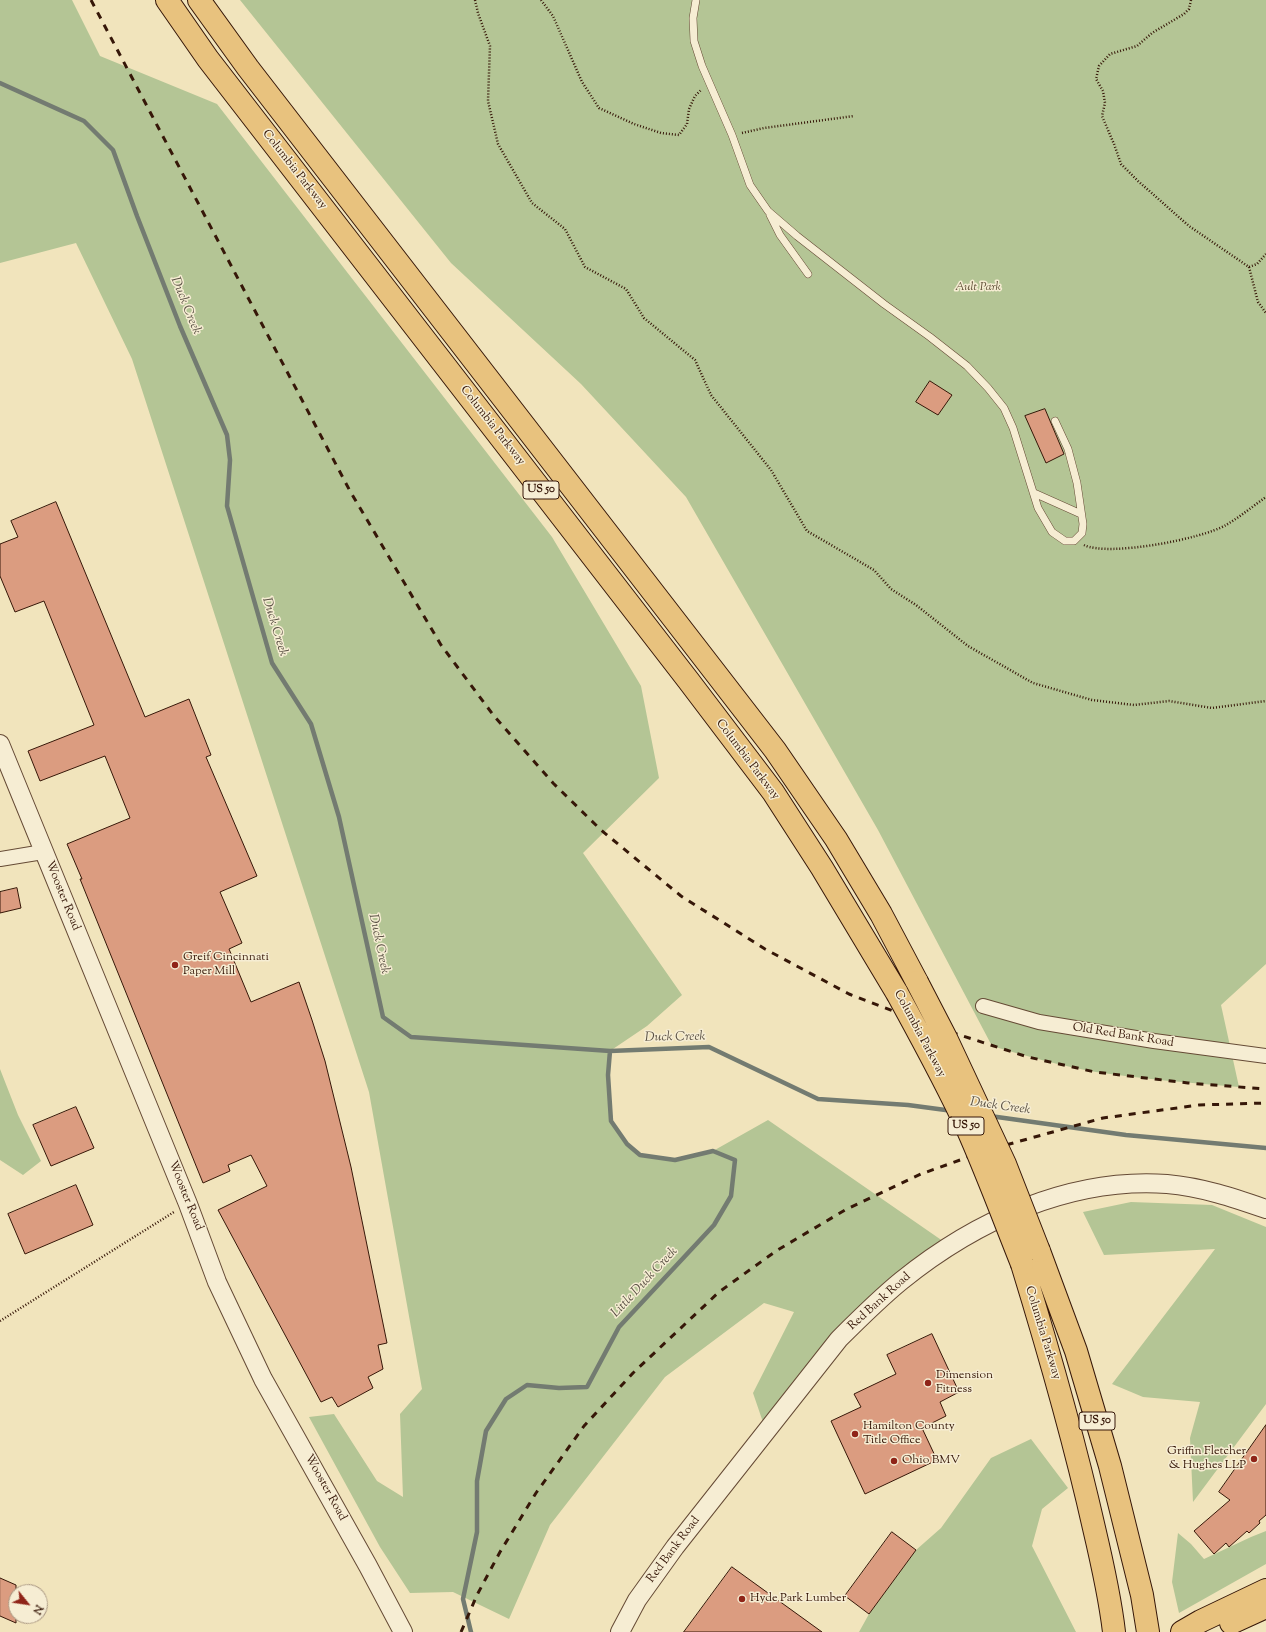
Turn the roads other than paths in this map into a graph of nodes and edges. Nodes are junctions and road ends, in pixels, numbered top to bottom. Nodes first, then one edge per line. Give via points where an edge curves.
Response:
1 (167, 0) edge
2 (200, 0) edge
3 (696, 0) edge
4 (768, 211) junction
5 (808, 274) dead end
6 (1055, 421) dead end
7 (1034, 493) junction
8 (1081, 514) junction
9 (0, 744) edge
10 (43, 852) junction
11 (0, 859) edge
12 (982, 1006) dead end
13 (1266, 1056) edge
14 (1266, 1210) edge
15 (1266, 1590) edge
16 (1266, 1607) edge
17 (403, 1632) edge
18 (620, 1632) edge
19 (1114, 1632) edge
20 (1148, 1632) edge
21 (1182, 1632) edge
22 (1212, 1632) edge

1 - 19 highway, Columbia Parkway / US 50, bridge via 208,59 773,792 897,993 967,1128 1022,1264 1081,1468 1112,1610
2 - 20 highway, Columbia Parkway / US 50, bridge via 248,68 775,750 836,839 882,914 946,1038 1005,1164 1039,1251 1083,1374 1110,1466 1142,1595
3 - 4 lane via 693,18 694,41 702,66 732,135 750,185
4 - 5 lane via 780,235
4 - 7 lane via 967,366 988,388 1004,408 1013,428
6 - 8 lane via 1068,449 1077,483
7 - 8 lane
7 - 8 lane via 1038,508 1052,532 1065,541 1074,541 1082,533
9 - 10 street, Wooster Road
10 - 11 street
10 - 17 street, Wooster Road via 188,1204 217,1282 263,1379
12 - 13 street, Old Red Bank Road via 1046,1023
14 - 18 street, Red Bank Road via 1230,1196 1196,1188 1139,1183 1104,1186 1069,1192 1035,1203 971,1233 935,1255 901,1280 840,1339 675,1547 637,1600
15 - 21 highway
16 - 22 highway

